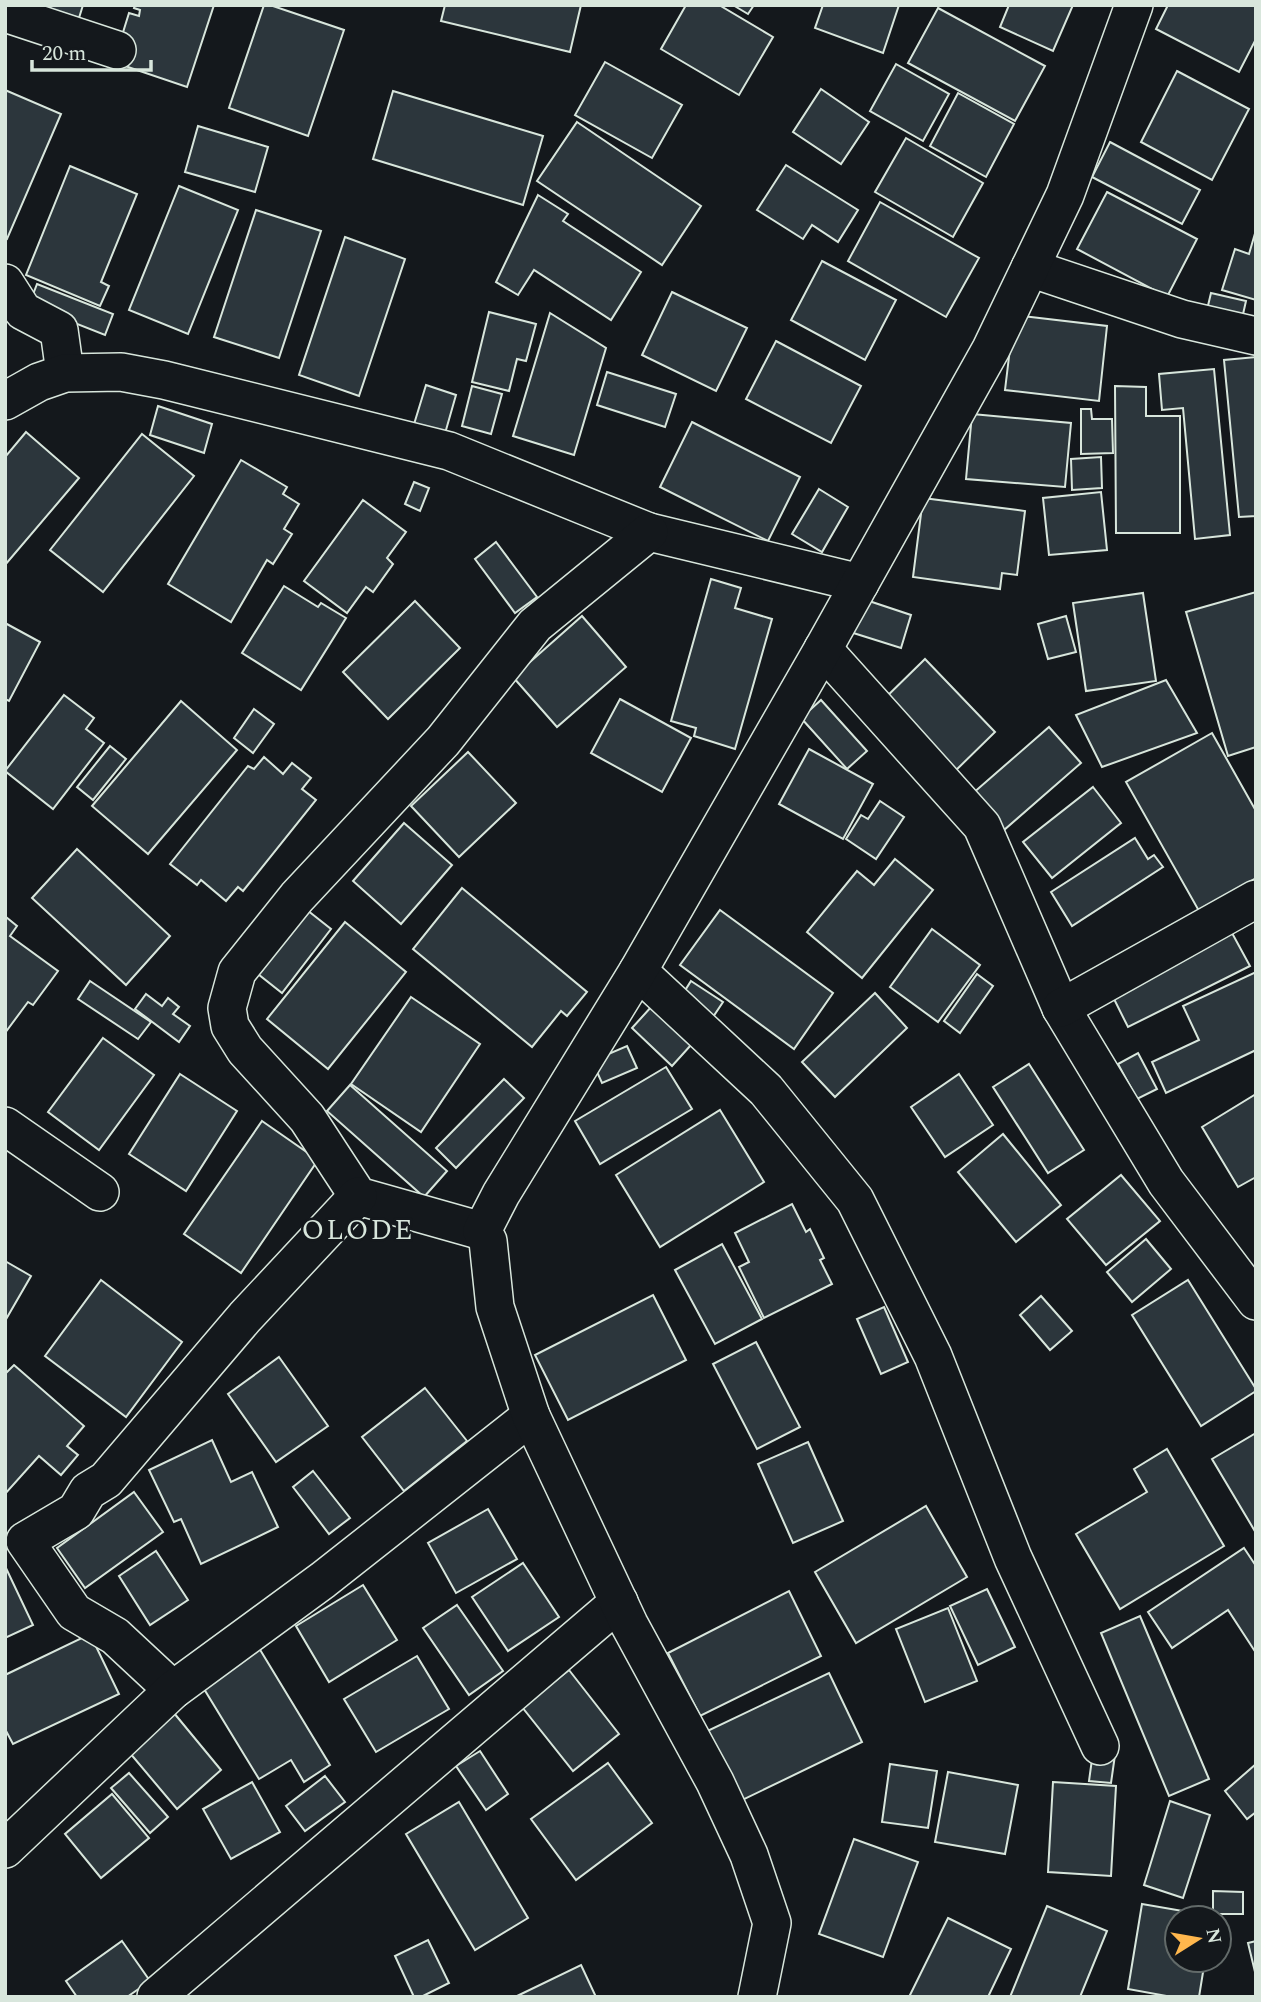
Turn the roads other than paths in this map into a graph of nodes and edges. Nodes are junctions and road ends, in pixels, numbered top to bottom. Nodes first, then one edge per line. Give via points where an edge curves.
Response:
1 (1133, 5) edge
2 (5, 13) edge
3 (117, 50) dead end
4 (1030, 268) junction
5 (5, 282) edge
6 (1256, 336) edge
7 (65, 373) junction
8 (5, 401) edge
9 (649, 532) junction
10 (860, 583) junction
11 (822, 649) junction
12 (1256, 899) edge
13 (638, 971) junction
14 (1061, 1008) junction
15 (5, 1126) edge
16 (100, 1192) dead end
17 (358, 1196) junction
18 (482, 1231) junction
19 (1256, 1301) edge
20 (531, 1416) junction
21 (15, 1545) edge
22 (620, 1602) junction
23 (173, 1690) junction
24 (1100, 1746) dead end
25 (5, 1849) edge
26 (156, 1997) edge
27 (757, 1997) edge

1 - 4 street via 1065,195
2 - 3 street
4 - 6 street via 1182,319
4 - 10 street via 991,349
5 - 7 street via 23,311 59,330
7 - 8 street
7 - 9 street via 121,372 164,380 449,451
9 - 10 street
9 - 17 street via 535,625 443,741 297,897 237,972 228,1008 230,1026 245,1050 307,1118
10 - 11 street
11 - 13 street
11 - 14 street via 982,826
12 - 14 street
13 - 18 street
13 - 24 street via 766,1090 855,1200 933,1356 1013,1558
14 - 19 street via 1166,1182
15 - 16 street
17 - 18 street
17 - 21 street via 245,1317 106,1480 88,1492 76,1511
18 - 20 street via 488,1241 495,1307
20 - 22 street
20 - 23 street via 323,1580
21 - 23 street via 74,1612 115,1636
22 - 26 street
22 - 27 street via 750,1855 772,1923
23 - 25 street

